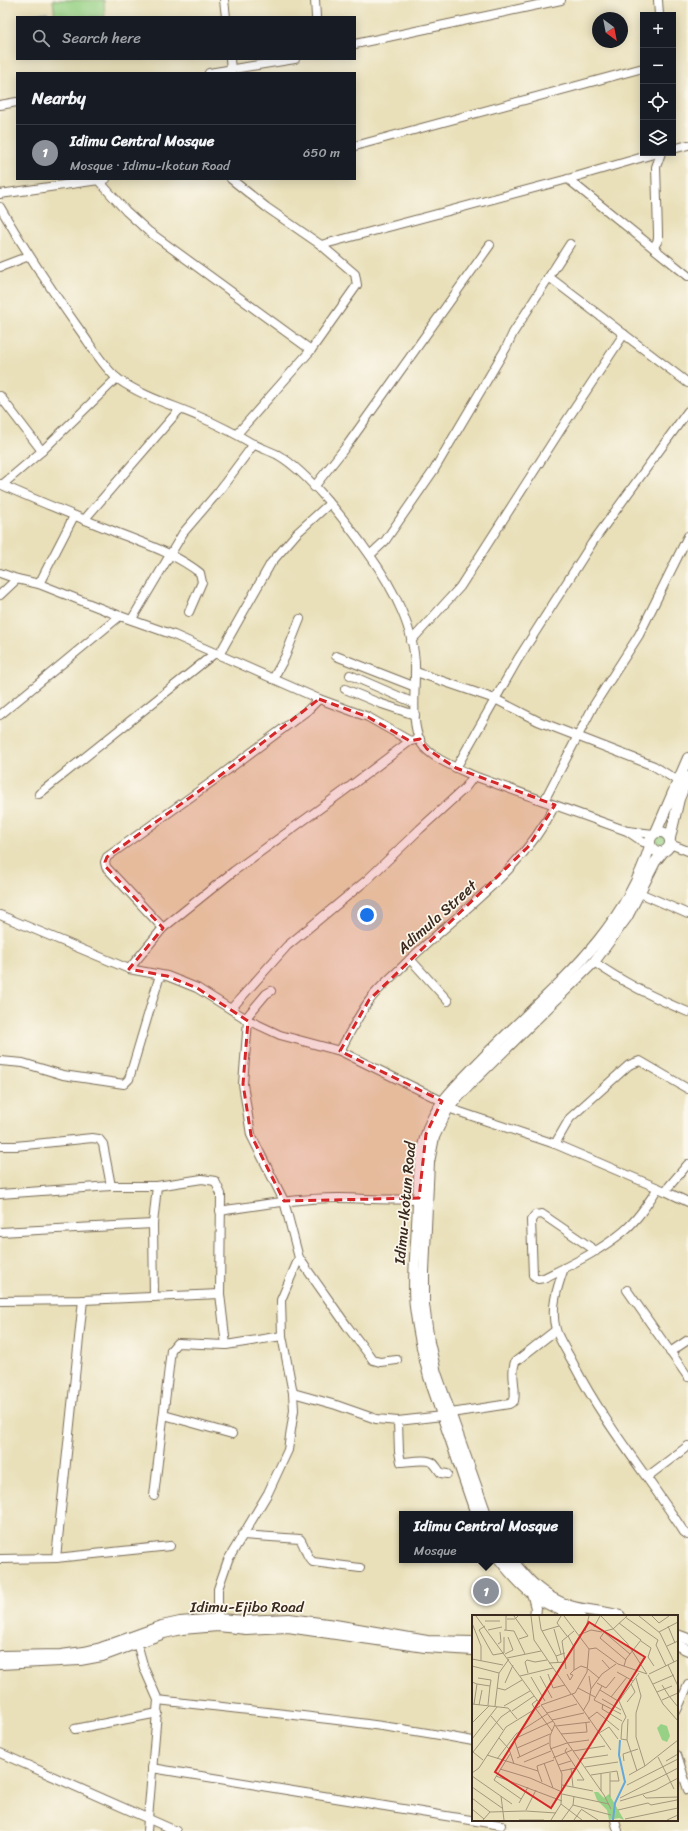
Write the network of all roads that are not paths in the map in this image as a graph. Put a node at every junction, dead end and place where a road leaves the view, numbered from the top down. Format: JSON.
{"nodes":[{"id":1,"x":224,"y":0,"type":"edge"},
{"id":2,"x":315,"y":0,"type":"edge"},
{"id":3,"x":561,"y":0,"type":"edge"},
{"id":4,"x":658,"y":0,"type":"edge"},
{"id":5,"x":659,"y":12,"type":"edge"},
{"id":6,"x":226,"y":16,"type":"edge"},
{"id":7,"x":316,"y":16,"type":"edge"},
{"id":8,"x":356,"y":44,"type":"edge"},
{"id":9,"x":230,"y":60,"type":"edge"},
{"id":10,"x":289,"y":60,"type":"edge"},
{"id":11,"x":640,"y":69,"type":"edge"},
{"id":12,"x":231,"y":70,"type":"junction"},
{"id":13,"x":216,"y":72,"type":"edge"},
{"id":14,"x":16,"y":102,"type":"edge"},
{"id":15,"x":0,"y":105,"type":"edge"},
{"id":16,"x":688,"y":145,"type":"edge"},
{"id":17,"x":356,"y":146,"type":"edge"},
{"id":18,"x":676,"y":148,"type":"edge"},
{"id":19,"x":647,"y":156,"type":"edge"},
{"id":20,"x":660,"y":156,"type":"edge"},
{"id":21,"x":568,"y":179,"type":"junction"},
{"id":22,"x":102,"y":180,"type":"edge"},
{"id":23,"x":232,"y":180,"type":"edge"},
{"id":24,"x":0,"y":194,"type":"edge"},
{"id":25,"x":0,"y":207,"type":"edge"},
{"id":26,"x":570,"y":244,"type":"dead end"},
{"id":27,"x":321,"y":245,"type":"junction"},
{"id":28,"x":490,"y":245,"type":"dead end"},
{"id":29,"x":654,"y":247,"type":"junction"},
{"id":30,"x":29,"y":256,"type":"junction"},
{"id":31,"x":0,"y":267,"type":"edge"},
{"id":32,"x":688,"y":276,"type":"edge"},
{"id":33,"x":549,"y":277,"type":"junction"},
{"id":34,"x":624,"y":334,"type":"junction"},
{"id":35,"x":311,"y":350,"type":"junction"},
{"id":36,"x":117,"y":378,"type":"junction"},
{"id":37,"x":688,"y":383,"type":"edge"},
{"id":38,"x":0,"y":396,"type":"edge"},
{"id":39,"x":179,"y":410,"type":"junction"},
{"id":40,"x":688,"y":411,"type":"edge"},
{"id":41,"x":237,"y":434,"type":"junction"},
{"id":42,"x":254,"y":444,"type":"junction"},
{"id":43,"x":42,"y":451,"type":"junction"},
{"id":44,"x":1,"y":484,"type":"edge"},
{"id":45,"x":314,"y":487,"type":"junction"},
{"id":46,"x":329,"y":504,"type":"junction"},
{"id":47,"x":74,"y":516,"type":"junction"},
{"id":48,"x":84,"y":520,"type":"junction"},
{"id":49,"x":688,"y":536,"type":"edge"},
{"id":50,"x":170,"y":554,"type":"junction"},
{"id":51,"x":370,"y":555,"type":"junction"},
{"id":52,"x":0,"y":572,"type":"edge"},
{"id":53,"x":17,"y":579,"type":"junction"},
{"id":54,"x":39,"y":584,"type":"junction"},
{"id":55,"x":0,"y":594,"type":"edge"},
{"id":56,"x":189,"y":612,"type":"dead end"},
{"id":57,"x":120,"y":616,"type":"junction"},
{"id":58,"x":132,"y":619,"type":"junction"},
{"id":59,"x":300,"y":619,"type":"dead end"},
{"id":60,"x":411,"y":641,"type":"junction"},
{"id":61,"x":217,"y":654,"type":"junction"},
{"id":62,"x":336,"y":656,"type":"dead end"},
{"id":63,"x":416,"y":672,"type":"junction"},
{"id":64,"x":350,"y":675,"type":"dead end"},
{"id":65,"x":273,"y":679,"type":"junction"},
{"id":66,"x":414,"y":686,"type":"junction"},
{"id":67,"x":345,"y":688,"type":"dead end"},
{"id":68,"x":319,"y":699,"type":"junction"},
{"id":69,"x":495,"y":699,"type":"junction"},
{"id":70,"x":414,"y":703,"type":"junction"},
{"id":71,"x":0,"y":715,"type":"edge"},
{"id":72,"x":415,"y":715,"type":"junction"},
{"id":73,"x":578,"y":737,"type":"junction"},
{"id":74,"x":420,"y":739,"type":"junction"},
{"id":75,"x":410,"y":741,"type":"junction"},
{"id":76,"x":688,"y":758,"type":"edge"},
{"id":77,"x":456,"y":768,"type":"junction"},
{"id":78,"x":474,"y":776,"type":"junction"},
{"id":79,"x":688,"y":777,"type":"edge"},
{"id":80,"x":678,"y":780,"type":"junction"},
{"id":81,"x":39,"y":794,"type":"dead end"},
{"id":82,"x":544,"y":801,"type":"junction"},
{"id":83,"x":555,"y":805,"type":"junction"},
{"id":84,"x":652,"y":839,"type":"junction"},
{"id":85,"x":668,"y":845,"type":"junction"},
{"id":86,"x":688,"y":851,"type":"edge"},
{"id":87,"x":640,"y":894,"type":"junction"},
{"id":88,"x":688,"y":914,"type":"edge"},
{"id":89,"x":0,"y":915,"type":"edge"},
{"id":90,"x":163,"y":928,"type":"junction"},
{"id":91,"x":410,"y":960,"type":"junction"},
{"id":92,"x":594,"y":962,"type":"junction"},
{"id":93,"x":129,"y":969,"type":"junction"},
{"id":94,"x":160,"y":974,"type":"junction"},
{"id":95,"x":271,"y":991,"type":"dead end"},
{"id":96,"x":448,"y":1001,"type":"dead end"},
{"id":97,"x":231,"y":1009,"type":"junction"},
{"id":98,"x":688,"y":1012,"type":"edge"},
{"id":99,"x":246,"y":1020,"type":"junction"},
{"id":100,"x":340,"y":1051,"type":"junction"},
{"id":101,"x":0,"y":1061,"type":"edge"},
{"id":102,"x":688,"y":1090,"type":"edge"},
{"id":103,"x":445,"y":1104,"type":"junction"},
{"id":104,"x":555,"y":1144,"type":"junction"},
{"id":105,"x":0,"y":1146,"type":"edge"},
{"id":106,"x":688,"y":1164,"type":"edge"},
{"id":107,"x":111,"y":1186,"type":"junction"},
{"id":108,"x":157,"y":1186,"type":"junction"},
{"id":109,"x":662,"y":1189,"type":"junction"},
{"id":110,"x":0,"y":1194,"type":"edge"},
{"id":111,"x":418,"y":1198,"type":"junction"},
{"id":112,"x":284,"y":1201,"type":"junction"},
{"id":113,"x":688,"y":1202,"type":"edge"},
{"id":114,"x":220,"y":1211,"type":"junction"},
{"id":115,"x":153,"y":1224,"type":"junction"},
{"id":116,"x":0,"y":1232,"type":"edge"},
{"id":117,"x":596,"y":1251,"type":"junction"},
{"id":118,"x":299,"y":1258,"type":"junction"},
{"id":119,"x":564,"y":1268,"type":"junction"},
{"id":120,"x":627,"y":1290,"type":"dead end"},
{"id":121,"x":220,"y":1294,"type":"junction"},
{"id":122,"x":154,"y":1297,"type":"junction"},
{"id":123,"x":83,"y":1300,"type":"junction"},
{"id":124,"x":0,"y":1301,"type":"edge"},
{"id":125,"x":556,"y":1330,"type":"junction"},
{"id":126,"x":282,"y":1336,"type":"junction"},
{"id":127,"x":688,"y":1340,"type":"edge"},
{"id":128,"x":226,"y":1345,"type":"junction"},
{"id":129,"x":670,"y":1352,"type":"junction"},
{"id":130,"x":397,"y":1360,"type":"dead end"},
{"id":131,"x":688,"y":1377,"type":"edge"},
{"id":132,"x":294,"y":1393,"type":"junction"},
{"id":133,"x":164,"y":1415,"type":"junction"},
{"id":134,"x":446,"y":1415,"type":"junction"},
{"id":135,"x":398,"y":1421,"type":"junction"},
{"id":136,"x":232,"y":1434,"type":"dead end"},
{"id":137,"x":688,"y":1446,"type":"edge"},
{"id":138,"x":447,"y":1474,"type":"dead end"},
{"id":139,"x":647,"y":1477,"type":"junction"},
{"id":140,"x":154,"y":1496,"type":"dead end"},
{"id":141,"x":475,"y":1511,"type":"edge"},
{"id":142,"x":485,"y":1511,"type":"edge"},
{"id":143,"x":242,"y":1535,"type":"junction"},
{"id":144,"x":688,"y":1535,"type":"edge"},
{"id":145,"x":170,"y":1546,"type":"dead end"},
{"id":146,"x":56,"y":1558,"type":"junction"},
{"id":147,"x":0,"y":1559,"type":"edge"},
{"id":148,"x":502,"y":1563,"type":"edge"},
{"id":149,"x":514,"y":1563,"type":"edge"},
{"id":150,"x":360,"y":1568,"type":"dead end"},
{"id":151,"x":533,"y":1596,"type":"junction"},
{"id":152,"x":535,"y":1615,"type":"edge"},
{"id":153,"x":567,"y":1615,"type":"edge"},
{"id":154,"x":615,"y":1615,"type":"edge"},
{"id":155,"x":218,"y":1619,"type":"junction"},
{"id":156,"x":678,"y":1635,"type":"edge"},
{"id":157,"x":688,"y":1639,"type":"edge"},
{"id":158,"x":472,"y":1642,"type":"edge"},
{"id":159,"x":137,"y":1643,"type":"junction"},
{"id":160,"x":678,"y":1645,"type":"edge"},
{"id":161,"x":472,"y":1650,"type":"edge"},
{"id":162,"x":688,"y":1650,"type":"edge"},
{"id":163,"x":0,"y":1656,"type":"edge"},
{"id":164,"x":0,"y":1664,"type":"edge"},
{"id":165,"x":688,"y":1685,"type":"edge"},
{"id":166,"x":158,"y":1700,"type":"junction"},
{"id":167,"x":678,"y":1708,"type":"edge"},
{"id":168,"x":158,"y":1713,"type":"junction"},
{"id":169,"x":75,"y":1729,"type":"dead end"},
{"id":170,"x":472,"y":1741,"type":"edge"},
{"id":171,"x":0,"y":1753,"type":"edge"},
{"id":172,"x":678,"y":1758,"type":"edge"},
{"id":173,"x":152,"y":1768,"type":"junction"},
{"id":174,"x":688,"y":1790,"type":"edge"},
{"id":175,"x":148,"y":1818,"type":"junction"},
{"id":176,"x":472,"y":1820,"type":"edge"},
{"id":177,"x":477,"y":1821,"type":"edge"},
{"id":178,"x":615,"y":1821,"type":"edge"},
{"id":179,"x":501,"y":1825,"type":"edge"},
{"id":180,"x":146,"y":1831,"type":"edge"},
{"id":181,"x":176,"y":1831,"type":"edge"},
{"id":182,"x":618,"y":1831,"type":"edge"}],
"edges":[{"from":1,"to":6,"type":"street"},
{"from":2,"to":7,"type":"street"},
{"from":3,"to":8,"type":"street"},
{"from":4,"to":5,"type":"street"},
{"from":9,"to":12,"type":"street"},
{"from":10,"to":12,"type":"street"},
{"from":11,"to":17,"type":"street"},
{"from":12,"to":13,"type":"street"},
{"from":14,"to":15,"type":"street"},
{"from":16,"to":18,"type":"street"},
{"from":19,"to":21,"type":"street"},
{"from":20,"to":29,"type":"street"},
{"from":21,"to":27,"type":"street"},
{"from":21,"to":29,"type":"street"},
{"from":22,"to":24,"type":"street"},
{"from":22,"to":35,"type":"street"},
{"from":23,"to":27,"type":"street"},
{"from":25,"to":30,"type":"street"},
{"from":26,"to":33,"type":"street"},
{"from":27,"to":35,"type":"street"},
{"from":28,"to":45,"type":"street"},
{"from":29,"to":32,"type":"street"},
{"from":30,"to":31,"type":"street"},
{"from":30,"to":36,"type":"street"},
{"from":33,"to":34,"type":"street"},
{"from":33,"to":51,"type":"street"},
{"from":34,"to":37,"type":"street"},
{"from":34,"to":60,"type":"street"},
{"from":35,"to":41,"type":"street"},
{"from":36,"to":39,"type":"street"},
{"from":36,"to":43,"type":"street"},
{"from":38,"to":43,"type":"street"},
{"from":39,"to":41,"type":"street"},
{"from":39,"to":48,"type":"street"},
{"from":40,"to":69,"type":"street"},
{"from":41,"to":42,"type":"street"},
{"from":42,"to":45,"type":"street"},
{"from":42,"to":50,"type":"street"},
{"from":43,"to":44,"type":"street"},
{"from":44,"to":47,"type":"street"},
{"from":45,"to":46,"type":"street"},
{"from":46,"to":51,"type":"street"},
{"from":46,"to":61,"type":"street"},
{"from":47,"to":48,"type":"street"},
{"from":47,"to":54,"type":"street"},
{"from":48,"to":50,"type":"street"},
{"from":49,"to":73,"type":"street"},
{"from":50,"to":56,"type":"street"},
{"from":50,"to":58,"type":"street"},
{"from":51,"to":60,"type":"street"},
{"from":52,"to":53,"type":"street"},
{"from":53,"to":54,"type":"street"},
{"from":53,"to":55,"type":"street"},
{"from":54,"to":57,"type":"street"},
{"from":57,"to":58,"type":"street"},
{"from":57,"to":71,"type":"street"},
{"from":58,"to":61,"type":"street"},
{"from":59,"to":65,"type":"street"},
{"from":60,"to":63,"type":"street"},
{"from":61,"to":65,"type":"street"},
{"from":61,"to":81,"type":"street"},
{"from":62,"to":66,"type":"street"},
{"from":63,"to":66,"type":"street"},
{"from":63,"to":69,"type":"street"},
{"from":64,"to":70,"type":"street"},
{"from":65,"to":68,"type":"street"},
{"from":66,"to":70,"type":"street"},
{"from":67,"to":72,"type":"street"},
{"from":68,"to":75,"type":"street"},
{"from":68,"to":90,"type":"street"},
{"from":69,"to":73,"type":"street"},
{"from":69,"to":77,"type":"street"},
{"from":70,"to":72,"type":"street"},
{"from":72,"to":74,"type":"street"},
{"from":73,"to":80,"type":"street"},
{"from":73,"to":82,"type":"street"},
{"from":74,"to":75,"type":"street"},
{"from":74,"to":77,"type":"street"},
{"from":75,"to":90,"type":"street"},
{"from":76,"to":80,"type":"main road","name":"Idimu-Ikotun Road"},
{"from":77,"to":78,"type":"street"},
{"from":78,"to":82,"type":"street"},
{"from":78,"to":97,"type":"street"},
{"from":79,"to":85,"type":"main road","name":"Idimu-Ikotun Road"},
{"from":80,"to":84,"type":"main road","name":"Idimu-Ikotun Road"},
{"from":82,"to":83,"type":"street"},
{"from":83,"to":84,"type":"street"},
{"from":83,"to":91,"type":"street","name":"Adimula Street"},
{"from":84,"to":85,"type":"main road"},
{"from":84,"to":85,"type":"main road"},
{"from":84,"to":103,"type":"main road","name":"Idimu-Ikotun Road"},
{"from":85,"to":86,"type":"street"},
{"from":85,"to":87,"type":"main road","name":"Idimu-Ikotun Road"},
{"from":87,"to":88,"type":"street"},
{"from":87,"to":92,"type":"main road","name":"Idimu-Ikotun Road"},
{"from":89,"to":93,"type":"street"},
{"from":90,"to":93,"type":"street"},
{"from":91,"to":96,"type":"street"},
{"from":91,"to":100,"type":"street","name":"Adimula Street"},
{"from":92,"to":98,"type":"street"},
{"from":92,"to":103,"type":"main road","name":"Idimu-Ikotun Road"},
{"from":93,"to":94,"type":"street"},
{"from":94,"to":97,"type":"street"},
{"from":94,"to":101,"type":"street"},
{"from":95,"to":99,"type":"street"},
{"from":97,"to":99,"type":"street"},
{"from":99,"to":100,"type":"street"},
{"from":99,"to":112,"type":"street"},
{"from":100,"to":103,"type":"street"},
{"from":102,"to":104,"type":"street"},
{"from":103,"to":104,"type":"street"},
{"from":103,"to":111,"type":"main road","name":"Idimu-Ikotun Road"},
{"from":103,"to":134,"type":"main road","name":"Idimu-Ikotun Road"},
{"from":104,"to":109,"type":"street"},
{"from":105,"to":107,"type":"street"},
{"from":106,"to":109,"type":"street"},
{"from":107,"to":108,"type":"street"},
{"from":107,"to":110,"type":"street"},
{"from":108,"to":114,"type":"street"},
{"from":108,"to":115,"type":"street"},
{"from":109,"to":113,"type":"street"},
{"from":109,"to":117,"type":"street"},
{"from":111,"to":112,"type":"street"},
{"from":111,"to":134,"type":"main road","name":"Idimu-Ikotun Road"},
{"from":112,"to":114,"type":"street"},
{"from":112,"to":118,"type":"street"},
{"from":114,"to":121,"type":"street"},
{"from":115,"to":116,"type":"street"},
{"from":115,"to":122,"type":"street"},
{"from":117,"to":119,"type":"street"},
{"from":117,"to":119,"type":"street"},
{"from":118,"to":126,"type":"street"},
{"from":118,"to":130,"type":"street"},
{"from":119,"to":125,"type":"street"},
{"from":120,"to":129,"type":"street"},
{"from":121,"to":122,"type":"street"},
{"from":121,"to":128,"type":"street"},
{"from":122,"to":123,"type":"street"},
{"from":123,"to":124,"type":"street"},
{"from":123,"to":146,"type":"street"},
{"from":125,"to":134,"type":"street"},
{"from":125,"to":139,"type":"street"},
{"from":126,"to":128,"type":"street"},
{"from":126,"to":132,"type":"street"},
{"from":127,"to":129,"type":"street"},
{"from":128,"to":133,"type":"street"},
{"from":129,"to":131,"type":"street"},
{"from":132,"to":135,"type":"street"},
{"from":132,"to":143,"type":"street"},
{"from":133,"to":136,"type":"street"},
{"from":133,"to":140,"type":"street"},
{"from":134,"to":135,"type":"street"},
{"from":134,"to":141,"type":"main road","name":"Idimu-Ikotun Road"},
{"from":134,"to":142,"type":"main road","name":"Idimu-Ikotun Road"},
{"from":135,"to":138,"type":"street"},
{"from":137,"to":139,"type":"street"},
{"from":139,"to":144,"type":"street"},
{"from":143,"to":150,"type":"street"},
{"from":143,"to":155,"type":"street"},
{"from":145,"to":146,"type":"street"},
{"from":146,"to":147,"type":"street"},
{"from":148,"to":151,"type":"main road"},
{"from":149,"to":154,"type":"main road"},
{"from":151,"to":152,"type":"main road"},
{"from":151,"to":153,"type":"main road"},
{"from":155,"to":158,"type":"main road","name":"Idimu-Ejibo Road"},
{"from":155,"to":163,"type":"main road","name":"Idimu-Ejibo Road"},
{"from":156,"to":157,"type":"main road"},
{"from":159,"to":161,"type":"main road","name":"Idimu-Ejibo Road"},
{"from":159,"to":164,"type":"main road","name":"Idimu-Ejibo Road"},
{"from":159,"to":166,"type":"street"},
{"from":160,"to":162,"type":"main road"},
{"from":165,"to":167,"type":"street"},
{"from":166,"to":168,"type":"street"},
{"from":166,"to":170,"type":"street"},
{"from":168,"to":169,"type":"street"},
{"from":168,"to":173,"type":"street"},
{"from":171,"to":175,"type":"street"},
{"from":172,"to":174,"type":"street"},
{"from":173,"to":175,"type":"street"},
{"from":173,"to":176,"type":"street"},
{"from":175,"to":180,"type":"street"},
{"from":175,"to":181,"type":"street"},
{"from":177,"to":179,"type":"street"},
{"from":178,"to":182,"type":"street"}]}
